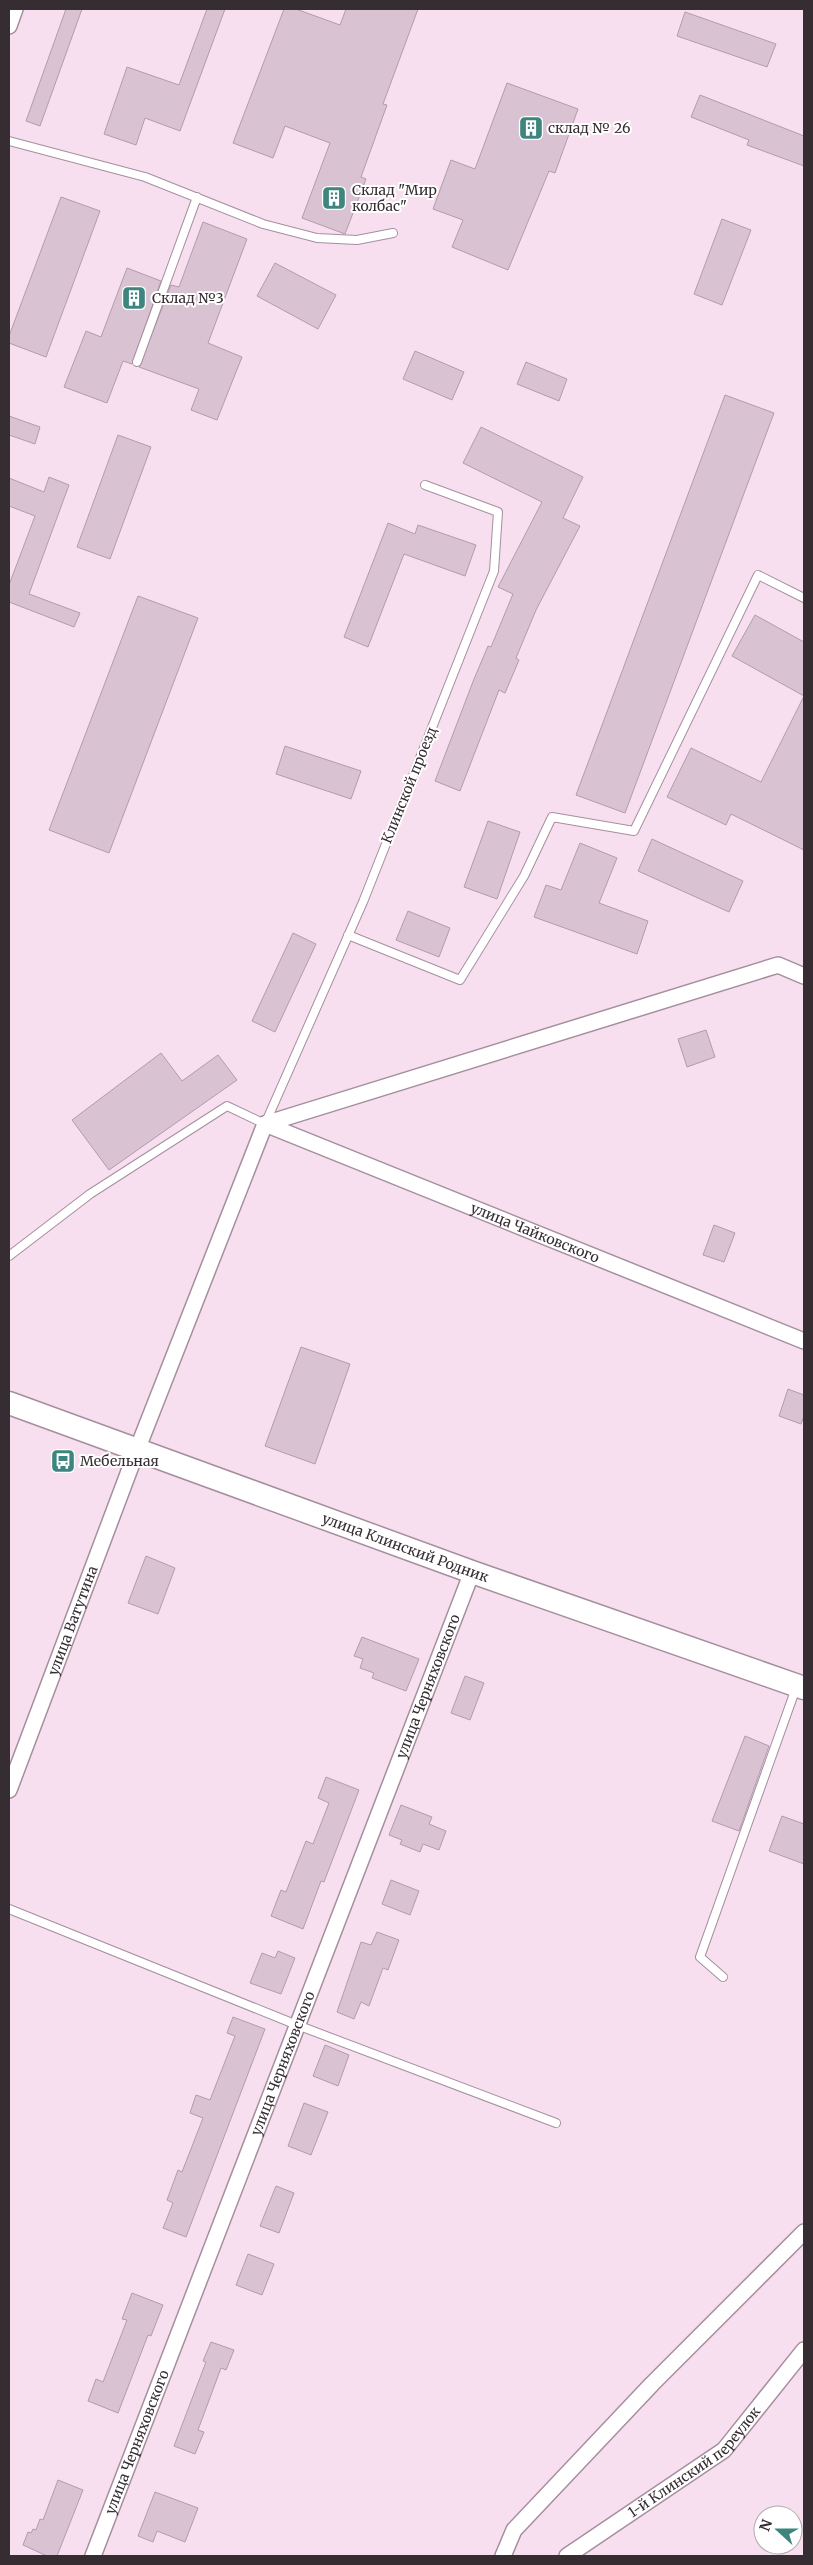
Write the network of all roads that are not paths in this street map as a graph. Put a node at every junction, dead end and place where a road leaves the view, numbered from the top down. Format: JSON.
{"nodes":[{"id":1,"x":16,"y":9,"type":"edge"},
{"id":2,"x":9,"y":26,"type":"edge"},
{"id":3,"x":9,"y":142,"type":"edge"},
{"id":4,"x":197,"y":197,"type":"junction"},
{"id":5,"x":393,"y":233,"type":"dead end"},
{"id":6,"x":137,"y":362,"type":"dead end"},
{"id":7,"x":425,"y":485,"type":"dead end"},
{"id":8,"x":804,"y":598,"type":"edge"},
{"id":9,"x":348,"y":935,"type":"junction"},
{"id":10,"x":804,"y":976,"type":"edge"},
{"id":11,"x":265,"y":1124,"type":"junction"},
{"id":12,"x":9,"y":1256,"type":"edge"},
{"id":13,"x":804,"y":1342,"type":"edge"},
{"id":14,"x":9,"y":1403,"type":"edge"},
{"id":15,"x":137,"y":1450,"type":"junction"},
{"id":16,"x":472,"y":1572,"type":"junction"},
{"id":17,"x":801,"y":1687,"type":"edge"},
{"id":18,"x":9,"y":1790,"type":"edge"},
{"id":19,"x":9,"y":1909,"type":"edge"},
{"id":20,"x":723,"y":1977,"type":"dead end"},
{"id":21,"x":297,"y":2025,"type":"junction"},
{"id":22,"x":556,"y":2123,"type":"dead end"},
{"id":23,"x":804,"y":2232,"type":"edge"},
{"id":24,"x":804,"y":2350,"type":"edge"},
{"id":25,"x":93,"y":2556,"type":"edge"},
{"id":26,"x":503,"y":2556,"type":"edge"},
{"id":27,"x":567,"y":2556,"type":"edge"}],
"edges":[{"from":1,"to":2,"type":"street"},
{"from":3,"to":4,"type":"lane"},
{"from":4,"to":5,"type":"lane"},
{"from":4,"to":6,"type":"lane"},
{"from":7,"to":9,"type":"lane","name":"Клинской проезд"},
{"from":8,"to":9,"type":"lane"},
{"from":9,"to":11,"type":"lane","name":"Клинской проезд"},
{"from":10,"to":11,"type":"street"},
{"from":11,"to":12,"type":"lane"},
{"from":11,"to":13,"type":"street","name":"улица Чайковского"},
{"from":11,"to":15,"type":"street","name":"улица Ватутина"},
{"from":14,"to":15,"type":"main road","name":"улица Клинский Родник"},
{"from":15,"to":16,"type":"main road","name":"улица Клинский Родник"},
{"from":15,"to":18,"type":"street","name":"улица Ватутина"},
{"from":16,"to":17,"type":"main road","name":"улица Клинский Родник"},
{"from":16,"to":21,"type":"street","name":"улица Черняховского"},
{"from":17,"to":20,"type":"lane"},
{"from":19,"to":21,"type":"lane"},
{"from":21,"to":22,"type":"lane"},
{"from":21,"to":25,"type":"street","name":"улица Черняховского"},
{"from":23,"to":26,"type":"street"},
{"from":24,"to":27,"type":"street","name":"1-й Клинский переулок"}]}
